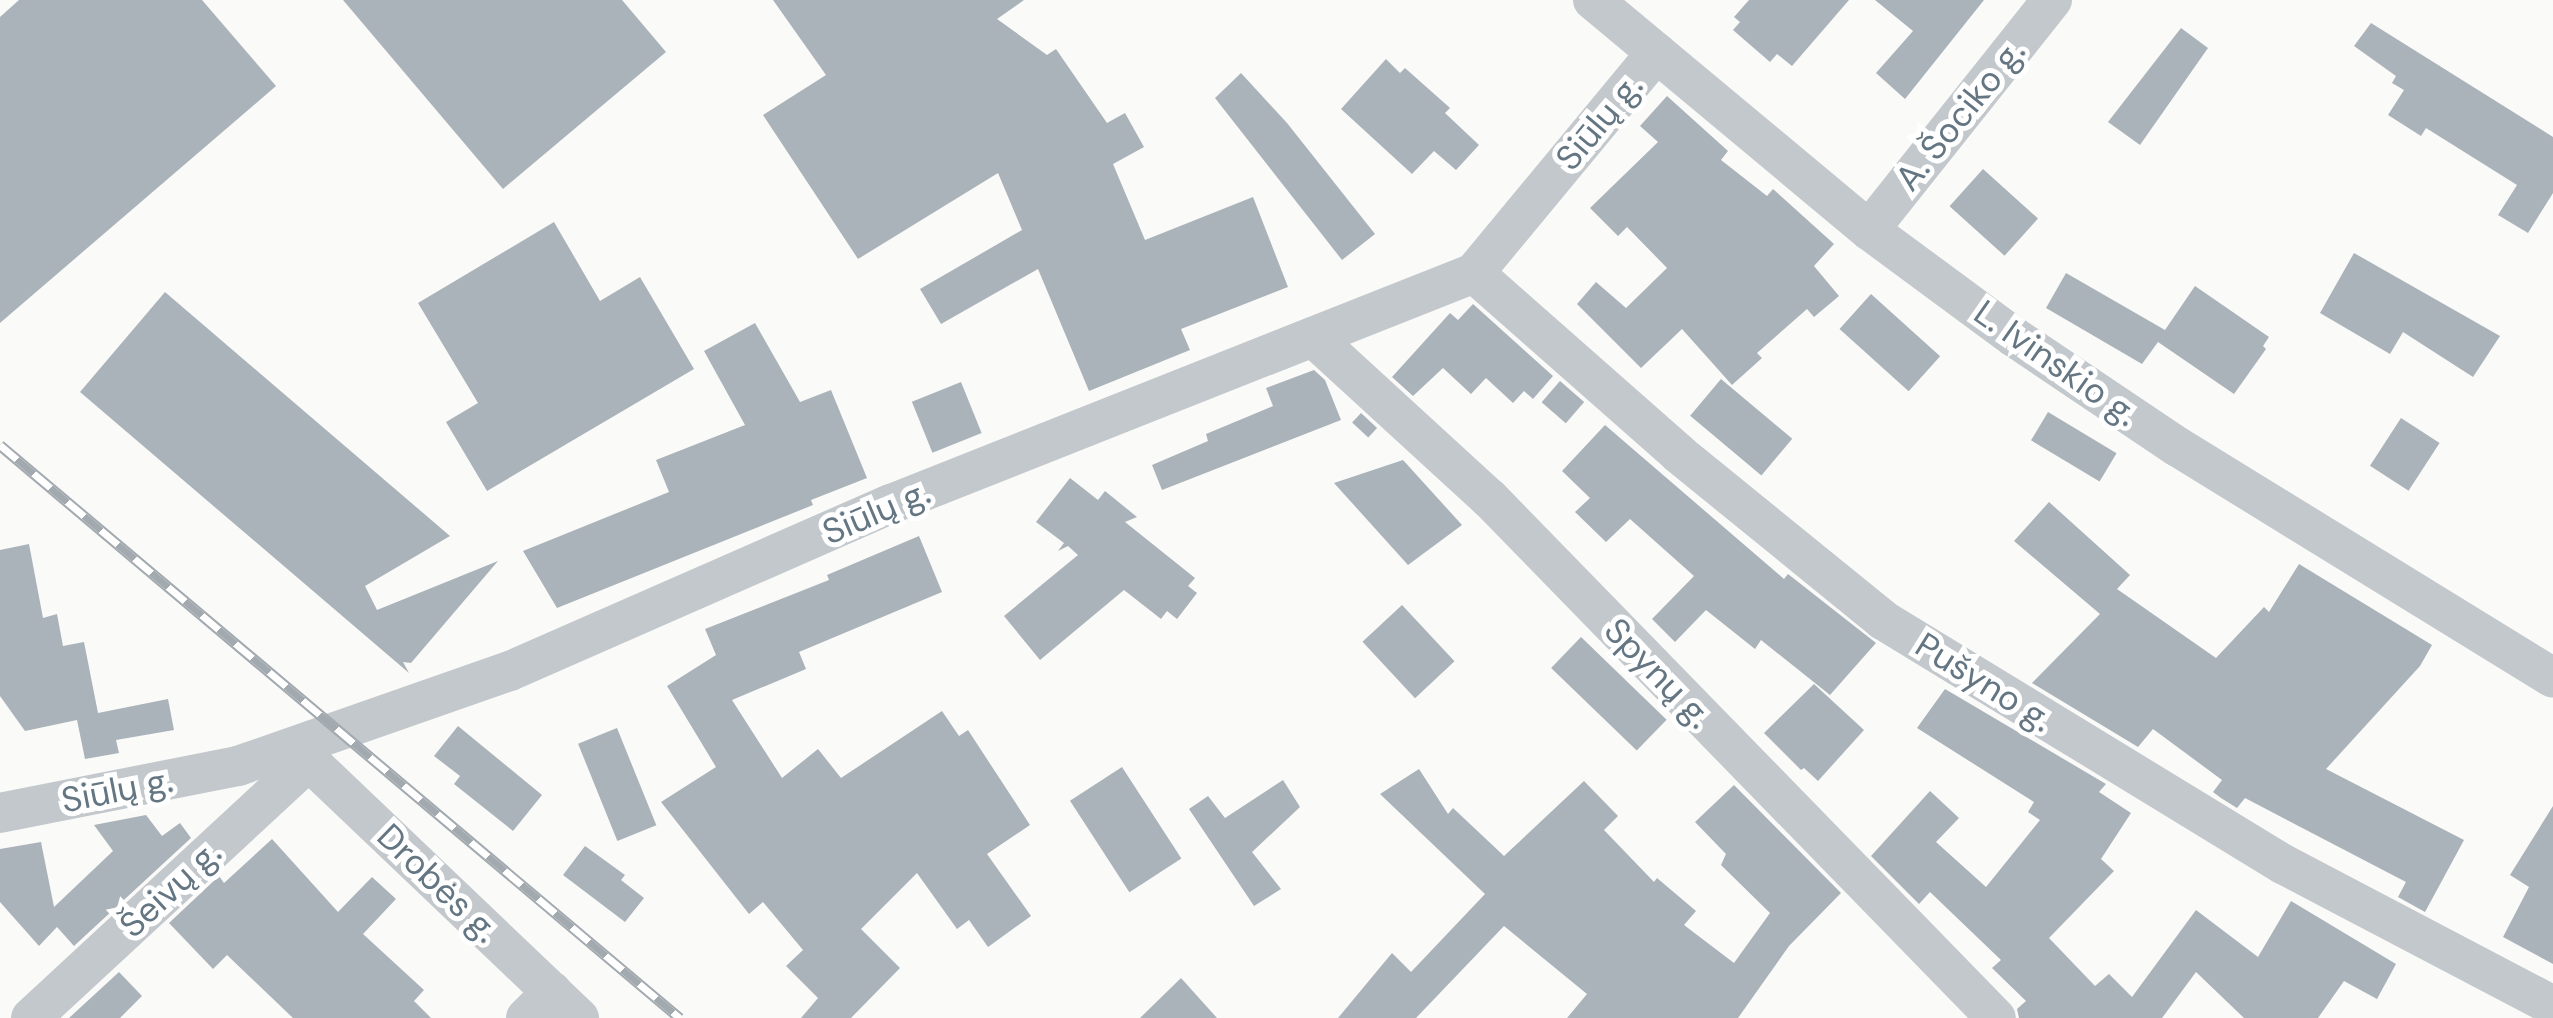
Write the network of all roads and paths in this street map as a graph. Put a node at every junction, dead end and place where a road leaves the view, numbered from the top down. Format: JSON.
{"nodes":[{"id":1,"x":1593,"y":0,"type":"edge"},
{"id":2,"x":2052,"y":0,"type":"edge"},
{"id":3,"x":1656,"y":53,"type":"junction"},
{"id":4,"x":1868,"y":230,"type":"junction"},
{"id":5,"x":1474,"y":273,"type":"junction"},
{"id":6,"x":1312,"y":337,"type":"junction"},
{"id":7,"x":2553,"y":678,"type":"edge"},
{"id":8,"x":307,"y":752,"type":"junction"},
{"id":9,"x":0,"y":813,"type":"edge"},
{"id":10,"x":2553,"y":1006,"type":"edge"},
{"id":11,"x":552,"y":1009,"type":"edge"},
{"id":12,"x":31,"y":1018,"type":"edge"},
{"id":13,"x":1996,"y":1018,"type":"edge"}],
"edges":[{"from":1,"to":3,"type":"street","name":"L. Ivinskio g."},
{"from":2,"to":4,"type":"street","name":"A. Šociko g."},
{"from":3,"to":4,"type":"street","name":"L. Ivinskio g."},
{"from":3,"to":5,"type":"street","name":"Siūlų g."},
{"from":4,"to":7,"type":"street","name":"L. Ivinskio g."},
{"from":5,"to":6,"type":"street","name":"Siūlų g."},
{"from":5,"to":10,"type":"street","name":"Pušyno g."},
{"from":6,"to":8,"type":"street","name":"Siūlų g."},
{"from":6,"to":13,"type":"street","name":"Spynų g."},
{"from":8,"to":9,"type":"street","name":"Siūlų g."},
{"from":8,"to":11,"type":"street","name":"Drobės g."},
{"from":8,"to":12,"type":"street","name":"Šeivų g."}]}
